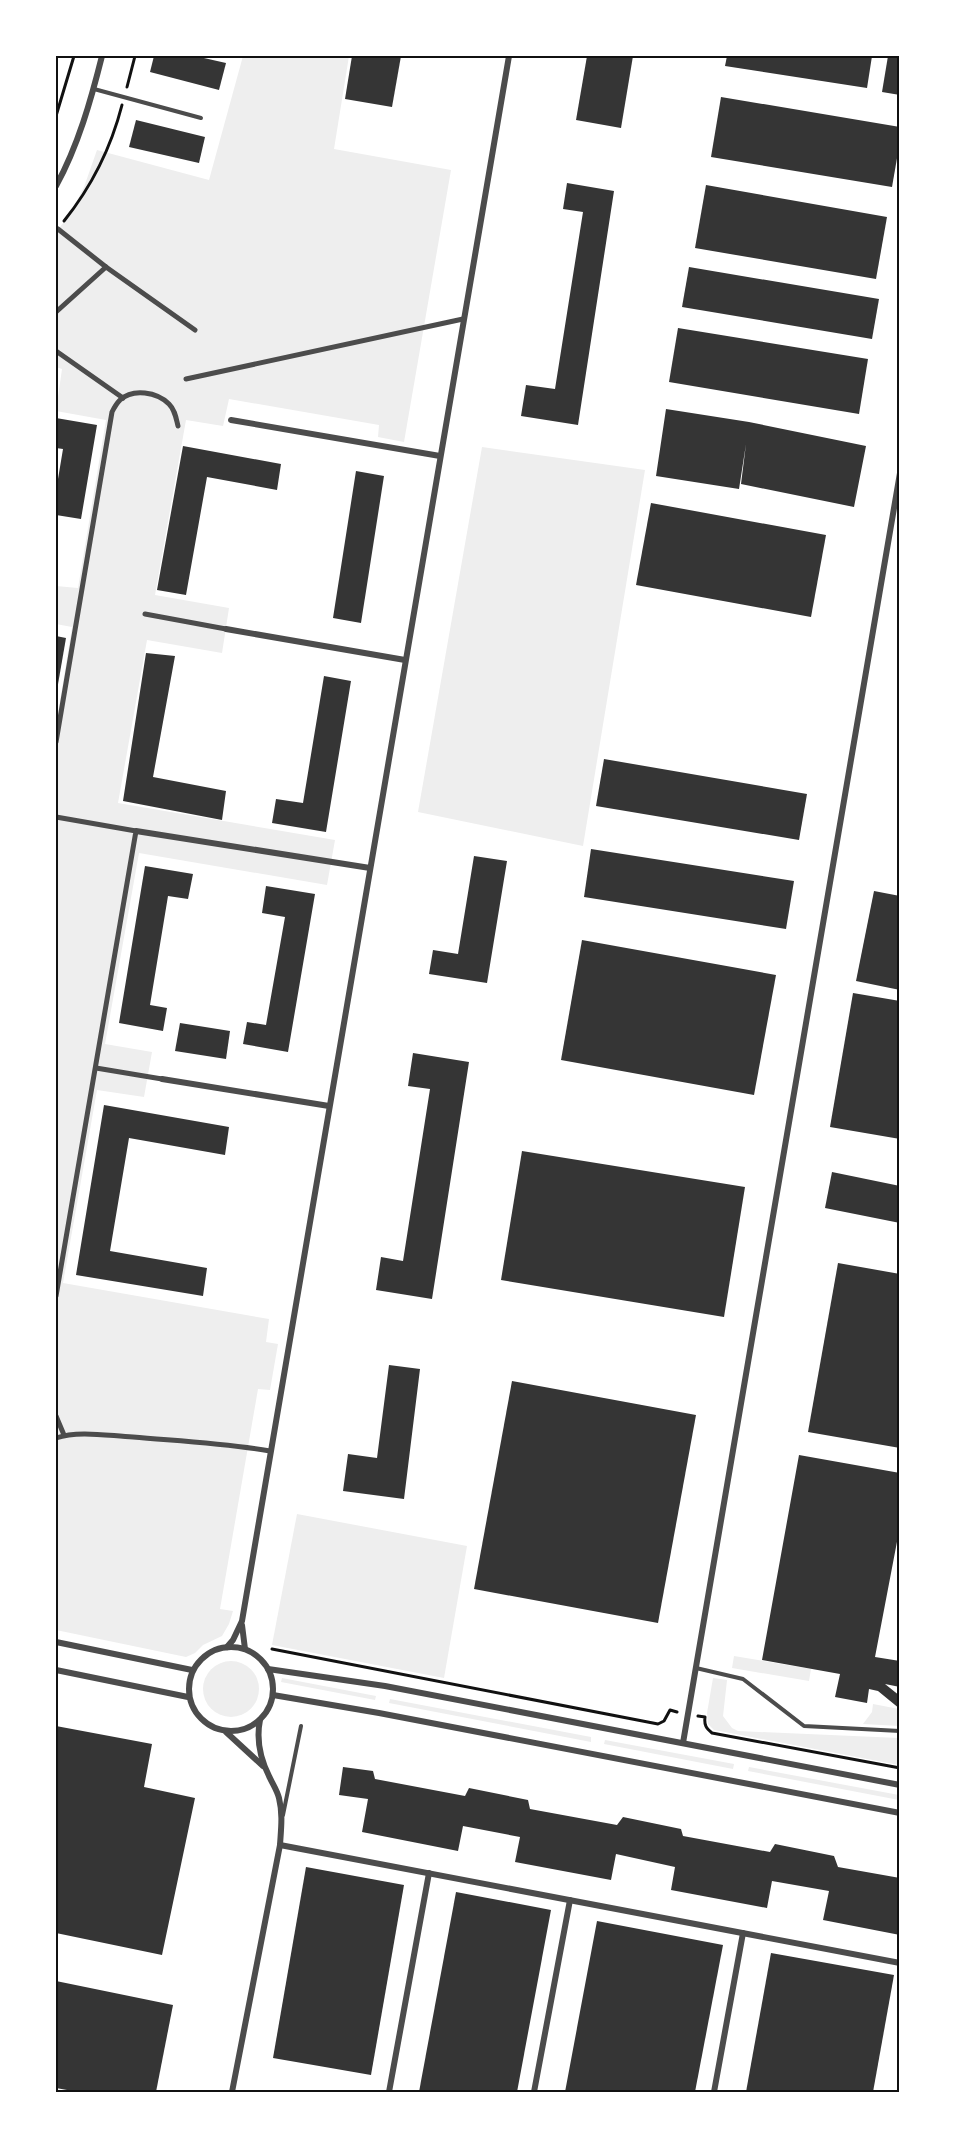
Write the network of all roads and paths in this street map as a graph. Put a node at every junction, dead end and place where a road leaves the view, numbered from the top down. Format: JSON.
{"nodes":[{"id":1,"x":74,"y":56,"type":"edge"},
{"id":2,"x":102,"y":56,"type":"edge"},
{"id":3,"x":135,"y":56,"type":"edge"},
{"id":4,"x":509,"y":56,"type":"edge"},
{"id":5,"x":94,"y":89,"type":"junction"},
{"id":6,"x":124,"y":99,"type":"junction"},
{"id":7,"x":56,"y":116,"type":"edge"},
{"id":8,"x":201,"y":118,"type":"dead end"},
{"id":9,"x":56,"y":184,"type":"edge"},
{"id":10,"x":58,"y":229,"type":"joint"},
{"id":11,"x":106,"y":267,"type":"junction"},
{"id":12,"x":56,"y":312,"type":"edge"},
{"id":13,"x":464,"y":319,"type":"junction"},
{"id":14,"x":195,"y":330,"type":"dead end"},
{"id":15,"x":56,"y":351,"type":"edge"},
{"id":16,"x":186,"y":379,"type":"dead end"},
{"id":17,"x":123,"y":398,"type":"junction"},
{"id":18,"x":231,"y":420,"type":"dead end"},
{"id":19,"x":178,"y":426,"type":"dead end"},
{"id":20,"x":440,"y":456,"type":"junction"},
{"id":21,"x":900,"y":473,"type":"edge"},
{"id":22,"x":145,"y":614,"type":"dead end"},
{"id":23,"x":226,"y":628,"type":"joint"},
{"id":24,"x":405,"y":660,"type":"junction"},
{"id":25,"x":56,"y":742,"type":"edge"},
{"id":26,"x":56,"y":817,"type":"edge"},
{"id":27,"x":136,"y":831,"type":"junction"},
{"id":28,"x":370,"y":868,"type":"junction"},
{"id":29,"x":96,"y":1068,"type":"junction"},
{"id":30,"x":162,"y":1079,"type":"joint"},
{"id":31,"x":329,"y":1106,"type":"junction"},
{"id":32,"x":56,"y":1296,"type":"edge"},
{"id":33,"x":56,"y":1416,"type":"edge"},
{"id":34,"x":64,"y":1435,"type":"junction"},
{"id":35,"x":56,"y":1438,"type":"edge"},
{"id":36,"x":270,"y":1451,"type":"junction"},
{"id":37,"x":242,"y":1621,"type":"junction"},
{"id":38,"x":56,"y":1642,"type":"edge"},
{"id":39,"x":227,"y":1647,"type":"junction"},
{"id":40,"x":245,"y":1649,"type":"junction"},
{"id":41,"x":272,"y":1649,"type":"dead end"},
{"id":42,"x":696,"y":1668,"type":"junction"},
{"id":43,"x":268,"y":1669,"type":"junction"},
{"id":44,"x":56,"y":1670,"type":"edge"},
{"id":45,"x":192,"y":1670,"type":"junction"},
{"id":46,"x":273,"y":1695,"type":"junction"},
{"id":47,"x":189,"y":1697,"type":"junction"},
{"id":48,"x":689,"y":1714,"type":"junction"},
{"id":49,"x":260,"y":1720,"type":"junction"},
{"id":50,"x":301,"y":1726,"type":"dead end"},
{"id":51,"x":900,"y":1731,"type":"edge"},
{"id":52,"x":226,"y":1732,"type":"junction"},
{"id":53,"x":684,"y":1743,"type":"junction"},
{"id":54,"x":264,"y":1766,"type":"junction"},
{"id":55,"x":900,"y":1768,"type":"edge"},
{"id":56,"x":900,"y":1785,"type":"edge"},
{"id":57,"x":900,"y":1813,"type":"edge"},
{"id":58,"x":282,"y":1818,"type":"junction"},
{"id":59,"x":280,"y":1845,"type":"junction"},
{"id":60,"x":429,"y":1873,"type":"junction"},
{"id":61,"x":570,"y":1900,"type":"junction"},
{"id":62,"x":743,"y":1933,"type":"junction"},
{"id":63,"x":900,"y":1963,"type":"edge"},
{"id":64,"x":232,"y":2092,"type":"edge"},
{"id":65,"x":389,"y":2092,"type":"edge"},
{"id":66,"x":534,"y":2092,"type":"edge"},
{"id":67,"x":714,"y":2092,"type":"edge"}],
"edges":[{"from":1,"to":7,"type":"path"},
{"from":2,"to":5,"type":"street"},
{"from":3,"to":6,"type":"path"},
{"from":4,"to":13,"type":"street"},
{"from":5,"to":6,"type":"lane"},
{"from":5,"to":9,"type":"street"},
{"from":6,"to":8,"type":"lane"},
{"from":6,"to":10,"type":"path"},
{"from":10,"to":11,"type":"street"},
{"from":11,"to":12,"type":"street"},
{"from":11,"to":14,"type":"street"},
{"from":13,"to":16,"type":"street"},
{"from":13,"to":20,"type":"street"},
{"from":15,"to":17,"type":"street"},
{"from":17,"to":19,"type":"street"},
{"from":17,"to":25,"type":"street"},
{"from":18,"to":20,"type":"street"},
{"from":20,"to":24,"type":"street"},
{"from":21,"to":42,"type":"street"},
{"from":22,"to":23,"type":"street"},
{"from":23,"to":24,"type":"street"},
{"from":24,"to":28,"type":"street"},
{"from":26,"to":27,"type":"street"},
{"from":27,"to":28,"type":"street"},
{"from":27,"to":29,"type":"street"},
{"from":28,"to":31,"type":"street"},
{"from":29,"to":30,"type":"street"},
{"from":29,"to":32,"type":"street"},
{"from":30,"to":31,"type":"street"},
{"from":31,"to":36,"type":"street"},
{"from":33,"to":34,"type":"street"},
{"from":34,"to":35,"type":"street"},
{"from":34,"to":36,"type":"street"},
{"from":36,"to":37,"type":"street"},
{"from":37,"to":39,"type":"street"},
{"from":37,"to":40,"type":"street"},
{"from":38,"to":45,"type":"street"},
{"from":39,"to":40,"type":"street"},
{"from":39,"to":45,"type":"street"},
{"from":40,"to":43,"type":"street"},
{"from":41,"to":48,"type":"path"},
{"from":42,"to":48,"type":"street"},
{"from":42,"to":51,"type":"lane"},
{"from":43,"to":46,"type":"street"},
{"from":43,"to":53,"type":"street"},
{"from":44,"to":47,"type":"street"},
{"from":45,"to":47,"type":"street"},
{"from":46,"to":49,"type":"street"},
{"from":46,"to":57,"type":"street"},
{"from":47,"to":52,"type":"street"},
{"from":48,"to":53,"type":"street"},
{"from":48,"to":55,"type":"path"},
{"from":49,"to":52,"type":"street"},
{"from":49,"to":54,"type":"street"},
{"from":50,"to":58,"type":"lane"},
{"from":52,"to":54,"type":"street"},
{"from":53,"to":56,"type":"street"},
{"from":54,"to":58,"type":"street"},
{"from":58,"to":59,"type":"street"},
{"from":59,"to":60,"type":"street"},
{"from":59,"to":64,"type":"street"},
{"from":60,"to":61,"type":"street"},
{"from":60,"to":65,"type":"street"},
{"from":61,"to":62,"type":"street"},
{"from":61,"to":66,"type":"street"},
{"from":62,"to":63,"type":"street"},
{"from":62,"to":67,"type":"street"}]}
